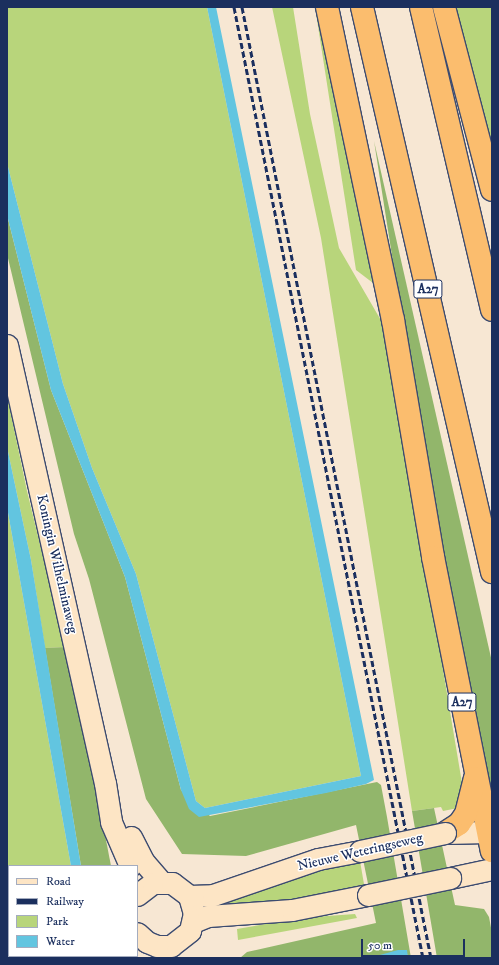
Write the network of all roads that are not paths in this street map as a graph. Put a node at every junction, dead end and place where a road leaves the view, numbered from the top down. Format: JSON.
{"nodes":[{"id":1,"x":327,"y":7,"type":"edge"},
{"id":2,"x":362,"y":7,"type":"edge"},
{"id":3,"x":421,"y":7,"type":"edge"},
{"id":4,"x":444,"y":7,"type":"edge"},
{"id":5,"x":492,"y":190,"type":"edge"},
{"id":6,"x":492,"y":310,"type":"edge"},
{"id":7,"x":7,"y":345,"type":"edge"},
{"id":8,"x":492,"y":572,"type":"edge"},
{"id":9,"x":476,"y":771,"type":"junction"},
{"id":10,"x":105,"y":783,"type":"junction"},
{"id":11,"x":445,"y":833,"type":"junction"},
{"id":12,"x":490,"y":842,"type":"edge"},
{"id":13,"x":130,"y":865,"type":"edge"},
{"id":14,"x":492,"y":869,"type":"edge"},
{"id":15,"x":161,"y":882,"type":"junction"},
{"id":16,"x":138,"y":890,"type":"edge"},
{"id":17,"x":189,"y":896,"type":"junction"},
{"id":18,"x":193,"y":922,"type":"junction"},
{"id":19,"x":144,"y":944,"type":"edge"},
{"id":20,"x":168,"y":952,"type":"edge"}],
"edges":[{"from":1,"to":9,"type":"highway","number":"A27"},
{"from":2,"to":8,"type":"highway","number":"A27"},
{"from":3,"to":6,"type":"highway"},
{"from":4,"to":5,"type":"highway"},
{"from":7,"to":10,"type":"main road","name":"Koningin Wilhelminaweg"},
{"from":9,"to":11,"type":"highway","number":"A27"},
{"from":9,"to":12,"type":"highway","number":"A27"},
{"from":10,"to":13,"type":"main road","name":"Koningin Wilhelminaweg"},
{"from":10,"to":15,"type":"main road","name":"Koningin Wilhelminaweg"},
{"from":11,"to":12,"type":"main road","name":"Nieuwe Weteringseweg"},
{"from":11,"to":17,"type":"main road","name":"Nieuwe Weteringseweg","bridge":true},
{"from":14,"to":18,"type":"main road","bridge":true},
{"from":15,"to":16,"type":"main road"},
{"from":15,"to":17,"type":"main road"},
{"from":17,"to":18,"type":"main road"},
{"from":18,"to":20,"type":"main road"},
{"from":19,"to":20,"type":"main road"}]}
